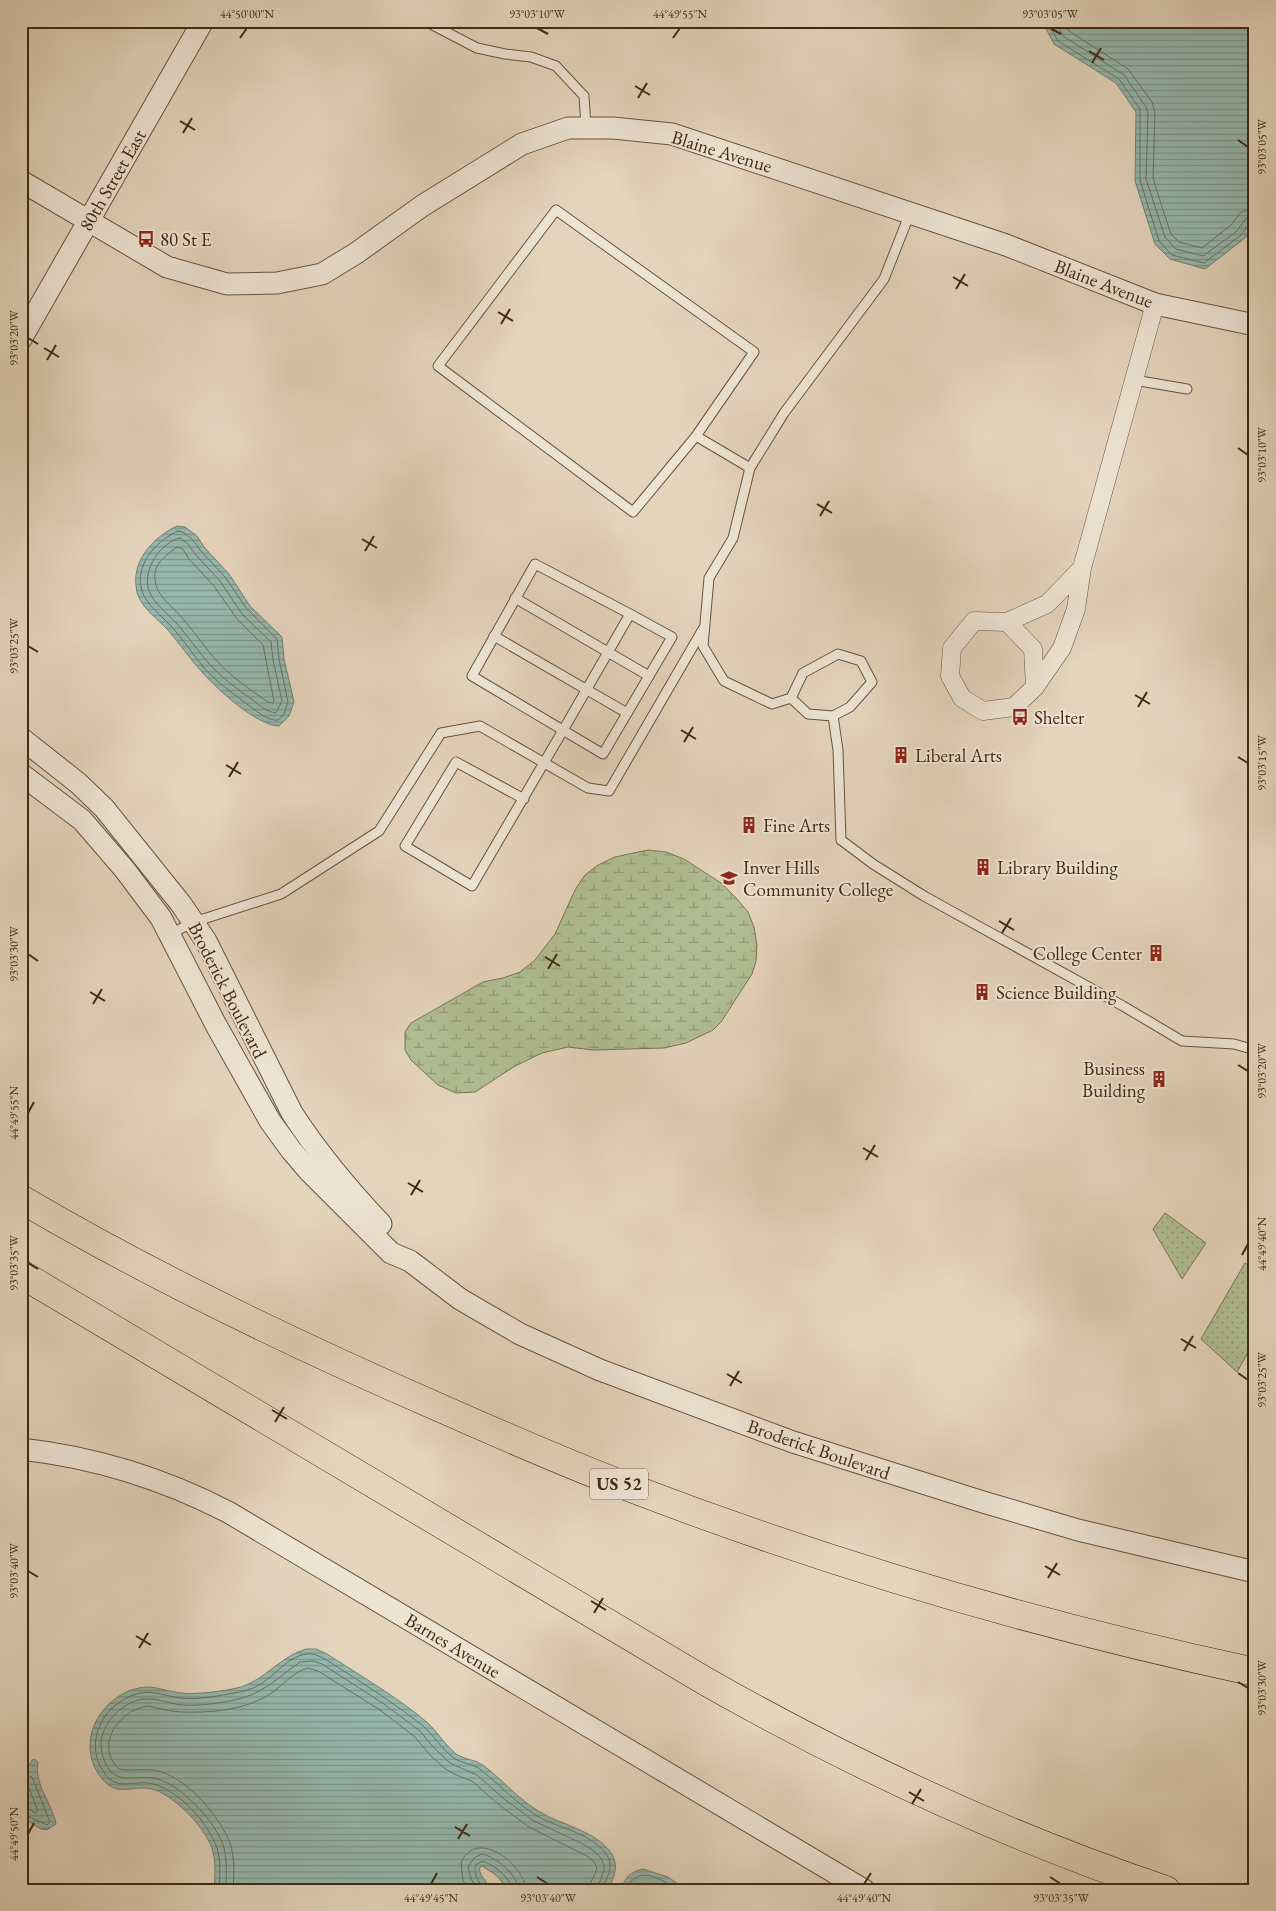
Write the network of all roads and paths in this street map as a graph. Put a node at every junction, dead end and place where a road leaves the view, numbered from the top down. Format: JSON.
{"nodes":[{"id":1,"x":203,"y":21,"type":"edge"},
{"id":2,"x":425,"y":21,"type":"edge"},
{"id":3,"x":586,"y":128,"type":"junction"},
{"id":4,"x":21,"y":181,"type":"edge"},
{"id":5,"x":910,"y":213,"type":"junction"},
{"id":6,"x":89,"y":222,"type":"junction"},
{"id":7,"x":1155,"y":304,"type":"junction"},
{"id":8,"x":1255,"y":324,"type":"edge"},
{"id":9,"x":21,"y":339,"type":"edge"},
{"id":10,"x":1134,"y":380,"type":"junction"},
{"id":11,"x":1188,"y":389,"type":"dead end"},
{"id":12,"x":696,"y":436,"type":"junction"},
{"id":13,"x":750,"y":468,"type":"junction"},
{"id":14,"x":1082,"y":568,"type":"junction"},
{"id":15,"x":516,"y":598,"type":"junction"},
{"id":16,"x":630,"y":614,"type":"junction"},
{"id":17,"x":1007,"y":622,"type":"junction"},
{"id":18,"x":705,"y":626,"type":"junction"},
{"id":19,"x":494,"y":636,"type":"junction"},
{"id":20,"x":608,"y":652,"type":"junction"},
{"id":21,"x":649,"y":676,"type":"junction"},
{"id":22,"x":1035,"y":687,"type":"junction"},
{"id":23,"x":587,"y":690,"type":"junction"},
{"id":24,"x":791,"y":698,"type":"junction"},
{"id":25,"x":627,"y":714,"type":"junction"},
{"id":26,"x":833,"y":716,"type":"junction"},
{"id":27,"x":564,"y":730,"type":"junction"},
{"id":28,"x":21,"y":738,"type":"edge"},
{"id":29,"x":545,"y":764,"type":"junction"},
{"id":30,"x":21,"y":774,"type":"edge"},
{"id":31,"x":524,"y":799,"type":"junction"},
{"id":32,"x":194,"y":922,"type":"junction"},
{"id":33,"x":169,"y":935,"type":"junction"},
{"id":34,"x":1255,"y":1050,"type":"edge"},
{"id":35,"x":21,"y":1199,"type":"edge"},
{"id":36,"x":410,"y":1262,"type":"junction"},
{"id":37,"x":21,"y":1274,"type":"edge"},
{"id":38,"x":21,"y":1449,"type":"edge"},
{"id":39,"x":1255,"y":1572,"type":"edge"},
{"id":40,"x":1255,"y":1672,"type":"edge"},
{"id":41,"x":864,"y":1890,"type":"edge"},
{"id":42,"x":1166,"y":1890,"type":"edge"}],
"edges":[{"from":1,"to":6,"type":"street","name":"80th Street East"},
{"from":2,"to":3,"type":"lane"},
{"from":3,"to":5,"type":"street","name":"Blaine Avenue"},
{"from":3,"to":6,"type":"street","name":"Blaine Avenue"},
{"from":4,"to":6,"type":"street","name":"Blaine Avenue"},
{"from":5,"to":7,"type":"street","name":"Blaine Avenue"},
{"from":5,"to":13,"type":"lane"},
{"from":6,"to":9,"type":"street","name":"80th Street East"},
{"from":7,"to":8,"type":"street","name":"Blaine Avenue"},
{"from":7,"to":10,"type":"street"},
{"from":10,"to":11,"type":"lane"},
{"from":10,"to":14,"type":"street"},
{"from":12,"to":12,"type":"lane"},
{"from":12,"to":13,"type":"lane"},
{"from":13,"to":18,"type":"lane"},
{"from":14,"to":17,"type":"street"},
{"from":14,"to":22,"type":"street"},
{"from":15,"to":16,"type":"lane"},
{"from":15,"to":19,"type":"lane"},
{"from":15,"to":20,"type":"lane"},
{"from":16,"to":20,"type":"lane"},
{"from":16,"to":21,"type":"lane"},
{"from":17,"to":22,"type":"street"},
{"from":17,"to":22,"type":"street"},
{"from":18,"to":24,"type":"lane"},
{"from":18,"to":29,"type":"lane"},
{"from":19,"to":23,"type":"lane"},
{"from":19,"to":27,"type":"lane"},
{"from":20,"to":21,"type":"lane"},
{"from":20,"to":23,"type":"lane"},
{"from":21,"to":25,"type":"lane"},
{"from":23,"to":25,"type":"lane"},
{"from":23,"to":27,"type":"lane"},
{"from":24,"to":26,"type":"lane"},
{"from":24,"to":26,"type":"lane"},
{"from":25,"to":27,"type":"lane"},
{"from":26,"to":34,"type":"lane"},
{"from":27,"to":29,"type":"lane"},
{"from":28,"to":32,"type":"street","name":"Broderick Boulevard"},
{"from":29,"to":31,"type":"lane"},
{"from":29,"to":32,"type":"lane"},
{"from":30,"to":33,"type":"street","name":"Broderick Boulevard"},
{"from":31,"to":31,"type":"lane"},
{"from":32,"to":33,"type":"lane"},
{"from":32,"to":36,"type":"street","name":"Broderick Boulevard"},
{"from":33,"to":36,"type":"street","name":"Broderick Boulevard"},
{"from":35,"to":40,"type":"highway","number":"US 52"},
{"from":36,"to":39,"type":"street","name":"Broderick Boulevard"},
{"from":37,"to":42,"type":"highway"},
{"from":38,"to":41,"type":"street","name":"Barnes Avenue"}]}
